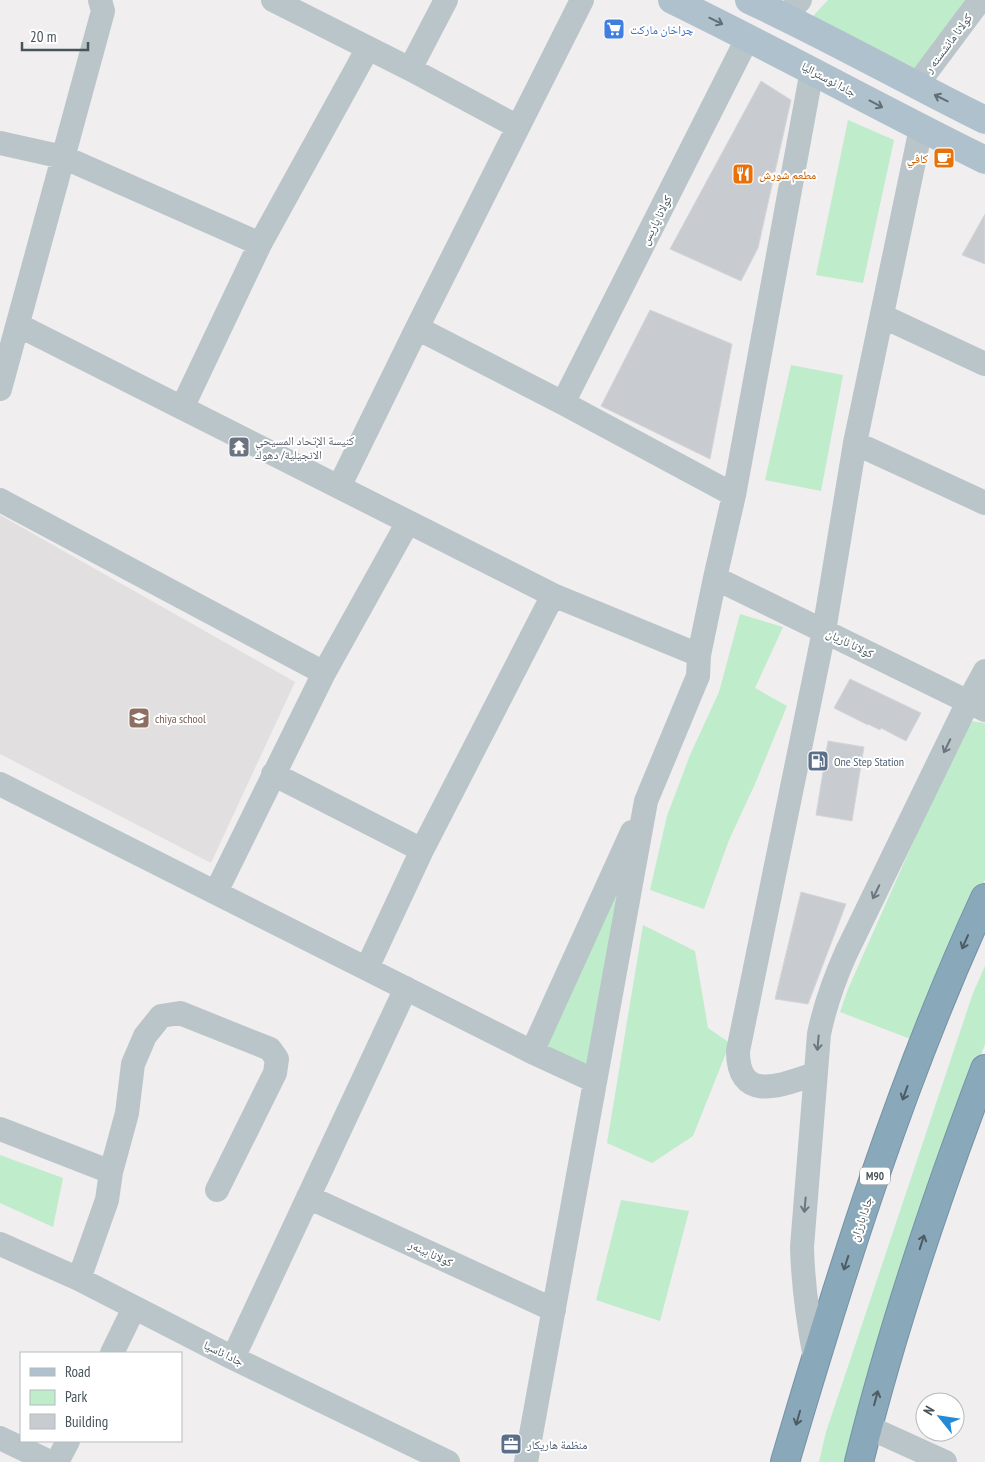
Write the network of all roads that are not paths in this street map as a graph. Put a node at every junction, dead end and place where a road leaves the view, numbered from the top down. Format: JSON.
{"nodes":[{"id":1,"x":100,"y":0,"type":"edge"},
{"id":2,"x":273,"y":0,"type":"edge"},
{"id":3,"x":446,"y":0,"type":"edge"},
{"id":4,"x":582,"y":0,"type":"edge"},
{"id":5,"x":672,"y":0,"type":"edge"},
{"id":6,"x":749,"y":0,"type":"edge"},
{"id":7,"x":980,"y":0,"type":"edge"},
{"id":8,"x":792,"y":8,"type":"edge"},
{"id":9,"x":748,"y":37,"type":"junction"},
{"id":10,"x":368,"y":48,"type":"junction"},
{"id":11,"x":410,"y":69,"type":"junction"},
{"id":12,"x":812,"y":70,"type":"junction"},
{"id":13,"x":916,"y":86,"type":"junction"},
{"id":14,"x":985,"y":120,"type":"edge"},
{"id":15,"x":518,"y":127,"type":"junction"},
{"id":16,"x":921,"y":128,"type":"junction"},
{"id":17,"x":0,"y":144,"type":"edge"},
{"id":18,"x":63,"y":157,"type":"junction"},
{"id":19,"x":985,"y":160,"type":"edge"},
{"id":20,"x":260,"y":244,"type":"junction"},
{"id":21,"x":882,"y":316,"type":"junction"},
{"id":22,"x":18,"y":325,"type":"junction"},
{"id":23,"x":417,"y":328,"type":"junction"},
{"id":24,"x":985,"y":364,"type":"edge"},
{"id":25,"x":0,"y":389,"type":"edge"},
{"id":26,"x":563,"y":403,"type":"junction"},
{"id":27,"x":182,"y":408,"type":"junction"},
{"id":28,"x":855,"y":443,"type":"junction"},
{"id":29,"x":339,"y":487,"type":"junction"},
{"id":30,"x":734,"y":494,"type":"junction"},
{"id":31,"x":0,"y":500,"type":"edge"},
{"id":32,"x":985,"y":503,"type":"edge"},
{"id":33,"x":408,"y":522,"type":"junction"},
{"id":34,"x":715,"y":578,"type":"junction"},
{"id":35,"x":553,"y":595,"type":"junction"},
{"id":36,"x":824,"y":631,"type":"junction"},
{"id":37,"x":699,"y":655,"type":"junction"},
{"id":38,"x":985,"y":671,"type":"edge"},
{"id":39,"x":324,"y":673,"type":"junction"},
{"id":40,"x":976,"y":706,"type":"edge"},
{"id":41,"x":273,"y":774,"type":"junction"},
{"id":42,"x":0,"y":784,"type":"edge"},
{"id":43,"x":646,"y":801,"type":"junction"},
{"id":44,"x":422,"y":850,"type":"junction"},
{"id":45,"x":216,"y":892,"type":"junction"},
{"id":46,"x":985,"y":898,"type":"edge"},
{"id":47,"x":367,"y":968,"type":"junction"},
{"id":48,"x":406,"y":988,"type":"junction"},
{"id":49,"x":532,"y":1052,"type":"junction"},
{"id":50,"x":985,"y":1069,"type":"edge"},
{"id":51,"x":816,"y":1074,"type":"junction"},
{"id":52,"x":595,"y":1081,"type":"junction"},
{"id":53,"x":0,"y":1129,"type":"edge"},
{"id":54,"x":111,"y":1172,"type":"junction"},
{"id":55,"x":216,"y":1190,"type":"dead end"},
{"id":56,"x":308,"y":1196,"type":"junction"},
{"id":57,"x":0,"y":1244,"type":"edge"},
{"id":58,"x":79,"y":1280,"type":"junction"},
{"id":59,"x":134,"y":1308,"type":"junction"},
{"id":60,"x":554,"y":1310,"type":"junction"},
{"id":61,"x":112,"y":1352,"type":"edge"},
{"id":62,"x":233,"y":1358,"type":"junction"},
{"id":63,"x":815,"y":1358,"type":"junction"},
{"id":64,"x":868,"y":1427,"type":"junction"},
{"id":65,"x":0,"y":1438,"type":"edge"},
{"id":66,"x":67,"y":1442,"type":"edge"},
{"id":67,"x":50,"y":1462,"type":"edge"},
{"id":68,"x":57,"y":1462,"type":"edge"},
{"id":69,"x":448,"y":1462,"type":"edge"},
{"id":70,"x":526,"y":1462,"type":"edge"},
{"id":71,"x":785,"y":1462,"type":"edge"},
{"id":72,"x":859,"y":1462,"type":"edge"},
{"id":73,"x":945,"y":1462,"type":"edge"}],
"edges":[{"from":1,"to":18,"type":"street"},
{"from":2,"to":10,"type":"street"},
{"from":3,"to":11,"type":"street"},
{"from":4,"to":15,"type":"street"},
{"from":5,"to":9,"type":"main road","name":"جادا ئوسترالیا","one_way":true},
{"from":6,"to":8,"type":"main road"},
{"from":7,"to":13,"type":"street","name":"كولانا مانشسته ر"},
{"from":8,"to":13,"type":"main road"},
{"from":9,"to":12,"type":"main road","name":"جادا ئوسترالیا"},
{"from":9,"to":26,"type":"street","name":"كولانا پاریس"},
{"from":10,"to":11,"type":"street"},
{"from":10,"to":20,"type":"street"},
{"from":11,"to":15,"type":"street"},
{"from":12,"to":16,"type":"main road","name":"جادا ئوسترالیا","one_way":true},
{"from":12,"to":30,"type":"street"},
{"from":14,"to":13,"type":"main road","one_way":true},
{"from":15,"to":23,"type":"street"},
{"from":16,"to":19,"type":"main road","name":"جادا ئوسترالیا"},
{"from":16,"to":21,"type":"street"},
{"from":17,"to":18,"type":"street"},
{"from":18,"to":20,"type":"street"},
{"from":18,"to":22,"type":"street"},
{"from":20,"to":27,"type":"street"},
{"from":21,"to":24,"type":"street"},
{"from":21,"to":28,"type":"street"},
{"from":22,"to":25,"type":"street"},
{"from":22,"to":27,"type":"street"},
{"from":23,"to":26,"type":"street"},
{"from":23,"to":29,"type":"street"},
{"from":26,"to":30,"type":"street"},
{"from":27,"to":29,"type":"street"},
{"from":28,"to":32,"type":"street"},
{"from":28,"to":36,"type":"street"},
{"from":29,"to":33,"type":"street"},
{"from":30,"to":34,"type":"street"},
{"from":31,"to":39,"type":"street"},
{"from":33,"to":35,"type":"street"},
{"from":33,"to":39,"type":"street"},
{"from":34,"to":36,"type":"street","name":"كولانا ئاريان"},
{"from":34,"to":37,"type":"street"},
{"from":35,"to":37,"type":"street"},
{"from":35,"to":44,"type":"street"},
{"from":36,"to":40,"type":"street","name":"كولانا ئاريان"},
{"from":36,"to":51,"type":"street"},
{"from":37,"to":43,"type":"street"},
{"from":38,"to":40,"type":"street"},
{"from":39,"to":41,"type":"street"},
{"from":40,"to":51,"type":"street","one_way":true},
{"from":41,"to":44,"type":"street"},
{"from":41,"to":45,"type":"street"},
{"from":42,"to":45,"type":"street"},
{"from":43,"to":49,"type":"street"},
{"from":43,"to":52,"type":"street"},
{"from":44,"to":47,"type":"street"},
{"from":45,"to":47,"type":"street"},
{"from":46,"to":63,"type":"highway","name":"جادا بارزان","number":"M90","one_way":true},
{"from":47,"to":48,"type":"street"},
{"from":48,"to":49,"type":"street"},
{"from":48,"to":56,"type":"street"},
{"from":49,"to":52,"type":"street"},
{"from":64,"to":50,"type":"highway","one_way":true},
{"from":51,"to":63,"type":"street","one_way":true},
{"from":52,"to":60,"type":"street"},
{"from":53,"to":54,"type":"street"},
{"from":54,"to":55,"type":"street"},
{"from":54,"to":58,"type":"street"},
{"from":56,"to":60,"type":"street","name":"كولانا بینه‌ر"},
{"from":56,"to":62,"type":"street"},
{"from":57,"to":58,"type":"street","name":"جادا ئاسيا"},
{"from":58,"to":59,"type":"street","name":"جادا ئاسيا"},
{"from":59,"to":61,"type":"street"},
{"from":59,"to":62,"type":"street","name":"جادا ئاسيا"},
{"from":60,"to":70,"type":"street"},
{"from":62,"to":69,"type":"street","name":"جادا ئاسيا"},
{"from":63,"to":71,"type":"highway","name":"جادا بارزان","number":"M90","one_way":true},
{"from":64,"to":72,"type":"highway"},
{"from":64,"to":73,"type":"street"},
{"from":65,"to":67,"type":"street"},
{"from":66,"to":68,"type":"street"}]}
